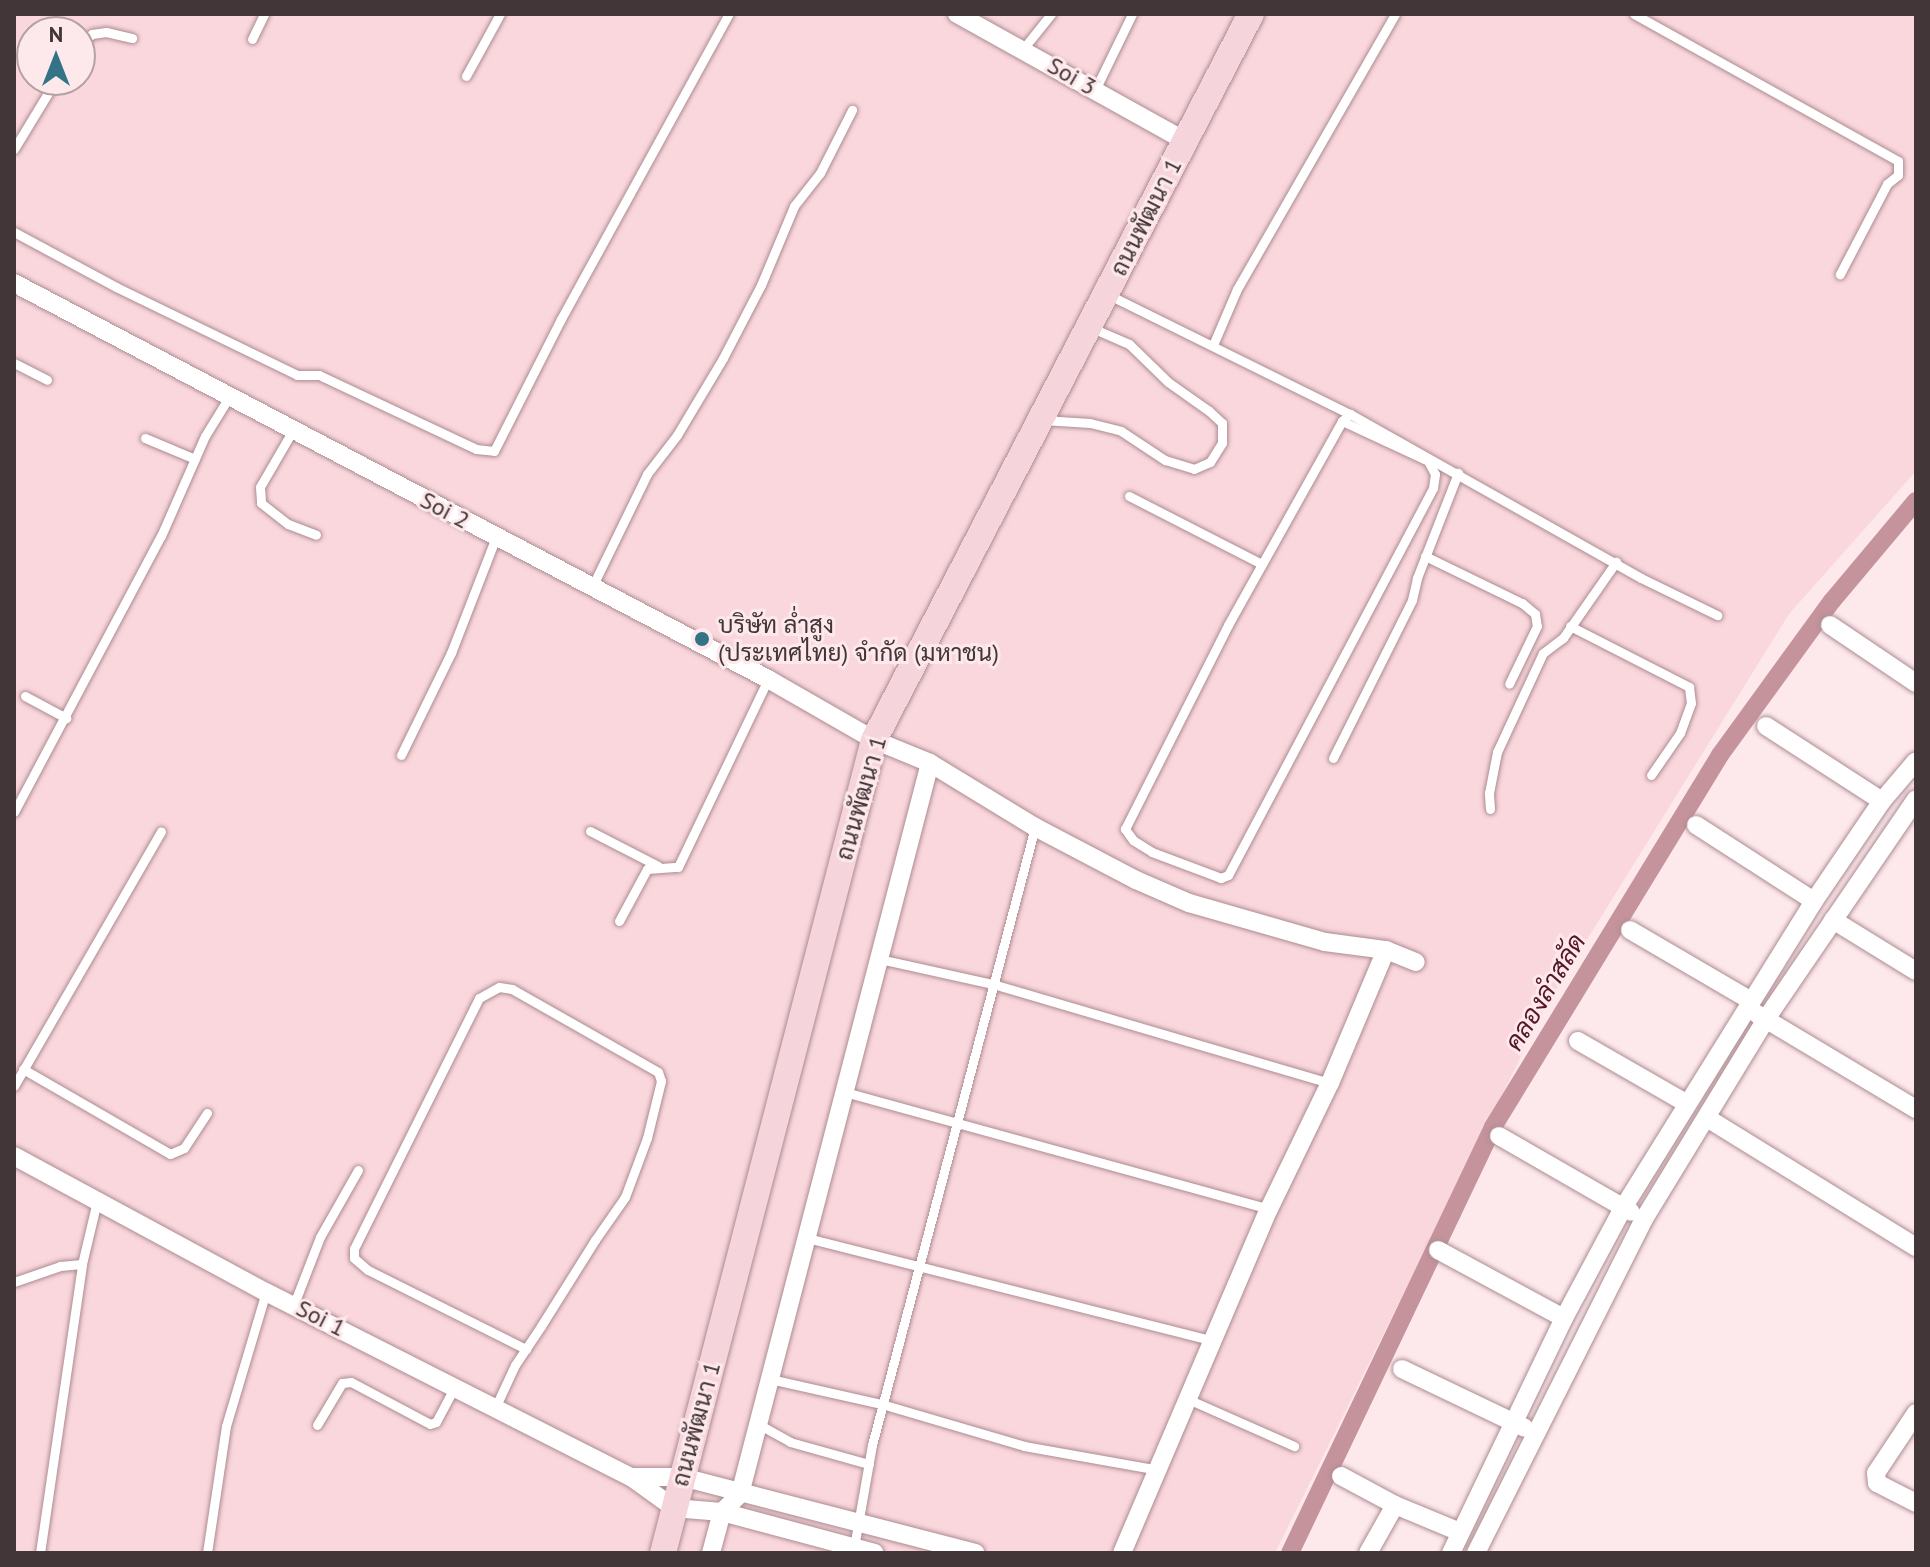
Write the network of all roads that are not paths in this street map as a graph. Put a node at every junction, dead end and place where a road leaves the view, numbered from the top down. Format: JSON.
{"nodes":[{"id":1,"x":264,"y":14,"type":"edge"},
{"id":2,"x":500,"y":14,"type":"edge"},
{"id":3,"x":729,"y":14,"type":"edge"},
{"id":4,"x":957,"y":14,"type":"edge"},
{"id":5,"x":1051,"y":14,"type":"edge"},
{"id":6,"x":1132,"y":14,"type":"edge"},
{"id":7,"x":1251,"y":14,"type":"edge"},
{"id":8,"x":1395,"y":14,"type":"edge"},
{"id":9,"x":1634,"y":14,"type":"edge"},
{"id":10,"x":96,"y":33,"type":"edge"},
{"id":11,"x":132,"y":38,"type":"dead end"},
{"id":12,"x":252,"y":39,"type":"dead end"},
{"id":13,"x":1023,"y":49,"type":"junction"},
{"id":14,"x":466,"y":76,"type":"dead end"},
{"id":15,"x":1095,"y":90,"type":"junction"},
{"id":16,"x":46,"y":96,"type":"edge"},
{"id":17,"x":852,"y":110,"type":"dead end"},
{"id":18,"x":1185,"y":141,"type":"junction"},
{"id":19,"x":14,"y":149,"type":"edge"},
{"id":20,"x":14,"y":232,"type":"edge"},
{"id":21,"x":1840,"y":274,"type":"dead end"},
{"id":22,"x":14,"y":283,"type":"edge"},
{"id":23,"x":1106,"y":293,"type":"junction"},
{"id":24,"x":1089,"y":327,"type":"junction"},
{"id":25,"x":1213,"y":345,"type":"junction"},
{"id":26,"x":14,"y":363,"type":"edge"},
{"id":27,"x":47,"y":380,"type":"dead end"},
{"id":28,"x":229,"y":397,"type":"junction"},
{"id":29,"x":1350,"y":414,"type":"junction"},
{"id":30,"x":1041,"y":419,"type":"junction"},
{"id":31,"x":1342,"y":421,"type":"junction"},
{"id":32,"x":293,"y":430,"type":"junction"},
{"id":33,"x":145,"y":438,"type":"dead end"},
{"id":34,"x":195,"y":459,"type":"junction"},
{"id":35,"x":1458,"y":473,"type":"junction"},
{"id":36,"x":1129,"y":496,"type":"dead end"},
{"id":37,"x":316,"y":535,"type":"dead end"},
{"id":38,"x":496,"y":537,"type":"junction"},
{"id":39,"x":1425,"y":556,"type":"junction"},
{"id":40,"x":1616,"y":562,"type":"junction"},
{"id":41,"x":1262,"y":564,"type":"junction"},
{"id":42,"x":592,"y":587,"type":"junction"},
{"id":43,"x":1717,"y":615,"type":"dead end"},
{"id":44,"x":1830,"y":625,"type":"dead end"},
{"id":45,"x":1570,"y":626,"type":"junction"},
{"id":46,"x":768,"y":679,"type":"junction"},
{"id":47,"x":1916,"y":683,"type":"edge"},
{"id":48,"x":1509,"y":684,"type":"dead end"},
{"id":49,"x":25,"y":696,"type":"dead end"},
{"id":50,"x":66,"y":718,"type":"junction"},
{"id":51,"x":1766,"y":726,"type":"dead end"},
{"id":52,"x":874,"y":740,"type":"junction"},
{"id":53,"x":401,"y":755,"type":"dead end"},
{"id":54,"x":1333,"y":758,"type":"dead end"},
{"id":55,"x":1916,"y":761,"type":"edge"},
{"id":56,"x":930,"y":763,"type":"junction"},
{"id":57,"x":1651,"y":775,"type":"dead end"},
{"id":58,"x":1883,"y":801,"type":"junction"},
{"id":59,"x":1490,"y":809,"type":"dead end"},
{"id":60,"x":14,"y":812,"type":"edge"},
{"id":61,"x":1909,"y":812,"type":"edge"},
{"id":62,"x":1696,"y":825,"type":"dead end"},
{"id":63,"x":1035,"y":827,"type":"junction"},
{"id":64,"x":161,"y":831,"type":"dead end"},
{"id":65,"x":590,"y":831,"type":"dead end"},
{"id":66,"x":1916,"y":831,"type":"edge"},
{"id":67,"x":658,"y":866,"type":"junction"},
{"id":68,"x":1814,"y":901,"type":"junction"},
{"id":69,"x":1836,"y":916,"type":"junction"},
{"id":70,"x":619,"y":921,"type":"dead end"},
{"id":71,"x":1630,"y":930,"type":"dead end"},
{"id":72,"x":1386,"y":950,"type":"junction"},
{"id":73,"x":880,"y":959,"type":"junction"},
{"id":74,"x":1916,"y":961,"type":"edge"},
{"id":75,"x":1416,"y":962,"type":"dead end"},
{"id":76,"x":1916,"y":971,"type":"edge"},
{"id":77,"x":993,"y":984,"type":"junction"},
{"id":78,"x":1750,"y":1001,"type":"junction"},
{"id":79,"x":1769,"y":1014,"type":"junction"},
{"id":80,"x":1578,"y":1041,"type":"dead end"},
{"id":81,"x":23,"y":1069,"type":"junction"},
{"id":82,"x":1330,"y":1083,"type":"junction"},
{"id":83,"x":14,"y":1086,"type":"edge"},
{"id":84,"x":845,"y":1092,"type":"junction"},
{"id":85,"x":1916,"y":1099,"type":"edge"},
{"id":86,"x":1686,"y":1103,"type":"junction"},
{"id":87,"x":1916,"y":1109,"type":"edge"},
{"id":88,"x":207,"y":1113,"type":"dead end"},
{"id":89,"x":1707,"y":1118,"type":"junction"},
{"id":90,"x":958,"y":1123,"type":"junction"},
{"id":91,"x":1499,"y":1136,"type":"dead end"},
{"id":92,"x":14,"y":1156,"type":"edge"},
{"id":93,"x":358,"y":1170,"type":"dead end"},
{"id":94,"x":98,"y":1200,"type":"junction"},
{"id":95,"x":1623,"y":1208,"type":"junction"},
{"id":96,"x":1269,"y":1209,"type":"junction"},
{"id":97,"x":1644,"y":1219,"type":"junction"},
{"id":98,"x":807,"y":1238,"type":"junction"},
{"id":99,"x":1916,"y":1247,"type":"edge"},
{"id":100,"x":1438,"y":1250,"type":"dead end"},
{"id":101,"x":82,"y":1264,"type":"junction"},
{"id":102,"x":921,"y":1264,"type":"junction"},
{"id":103,"x":14,"y":1282,"type":"edge"},
{"id":104,"x":266,"y":1292,"type":"junction"},
{"id":105,"x":294,"y":1304,"type":"junction"},
{"id":106,"x":1564,"y":1318,"type":"junction"},
{"id":107,"x":1213,"y":1341,"type":"junction"},
{"id":108,"x":526,"y":1349,"type":"junction"},
{"id":109,"x":1402,"y":1369,"type":"dead end"},
{"id":110,"x":770,"y":1379,"type":"junction"},
{"id":111,"x":455,"y":1387,"type":"junction"},
{"id":112,"x":1190,"y":1400,"type":"junction"},
{"id":113,"x":885,"y":1405,"type":"junction"},
{"id":114,"x":495,"y":1408,"type":"junction"},
{"id":115,"x":1916,"y":1413,"type":"edge"},
{"id":116,"x":758,"y":1424,"type":"junction"},
{"id":117,"x":1514,"y":1424,"type":"junction"},
{"id":118,"x":317,"y":1425,"type":"dead end"},
{"id":119,"x":1535,"y":1432,"type":"junction"},
{"id":120,"x":1294,"y":1446,"type":"dead end"},
{"id":121,"x":869,"y":1464,"type":"junction"},
{"id":122,"x":1159,"y":1470,"type":"junction"},
{"id":123,"x":1341,"y":1476,"type":"dead end"},
{"id":124,"x":631,"y":1477,"type":"junction"},
{"id":125,"x":682,"y":1477,"type":"junction"},
{"id":126,"x":740,"y":1494,"type":"junction"},
{"id":127,"x":1916,"y":1503,"type":"edge"},
{"id":128,"x":1395,"y":1505,"type":"junction"},
{"id":129,"x":674,"y":1508,"type":"junction"},
{"id":130,"x":722,"y":1512,"type":"junction"},
{"id":131,"x":858,"y":1523,"type":"junction"},
{"id":132,"x":1460,"y":1532,"type":"junction"},
{"id":133,"x":854,"y":1547,"type":"junction"},
{"id":134,"x":40,"y":1553,"type":"edge"},
{"id":135,"x":207,"y":1553,"type":"edge"},
{"id":136,"x":663,"y":1553,"type":"edge"},
{"id":137,"x":711,"y":1553,"type":"edge"},
{"id":138,"x":875,"y":1553,"type":"edge"},
{"id":139,"x":975,"y":1553,"type":"edge"},
{"id":140,"x":1122,"y":1553,"type":"edge"},
{"id":141,"x":1368,"y":1553,"type":"edge"},
{"id":142,"x":1451,"y":1553,"type":"edge"},
{"id":143,"x":1476,"y":1553,"type":"edge"}],
"edges":[{"from":1,"to":12,"type":"lane"},
{"from":2,"to":14,"type":"lane"},
{"from":3,"to":20,"type":"lane"},
{"from":4,"to":13,"type":"street","name":"Soi 3"},
{"from":5,"to":13,"type":"lane"},
{"from":6,"to":15,"type":"lane"},
{"from":7,"to":18,"type":"main road","name":"ถนนพัฒนา 1"},
{"from":8,"to":25,"type":"lane"},
{"from":9,"to":21,"type":"lane"},
{"from":10,"to":11,"type":"lane"},
{"from":13,"to":15,"type":"street","name":"Soi 3"},
{"from":15,"to":18,"type":"street","name":"Soi 3"},
{"from":16,"to":19,"type":"lane"},
{"from":17,"to":42,"type":"lane"},
{"from":18,"to":23,"type":"main road","name":"ถนนพัฒนา 1"},
{"from":22,"to":28,"type":"street","name":"Soi 2"},
{"from":23,"to":24,"type":"main road","name":"ถนนพัฒนา 1"},
{"from":23,"to":25,"type":"lane"},
{"from":24,"to":30,"type":"main road","name":"ถนนพัฒนา 1"},
{"from":24,"to":30,"type":"lane"},
{"from":25,"to":29,"type":"lane"},
{"from":26,"to":27,"type":"lane"},
{"from":28,"to":32,"type":"street","name":"Soi 2"},
{"from":28,"to":34,"type":"lane"},
{"from":29,"to":31,"type":"lane"},
{"from":29,"to":35,"type":"lane"},
{"from":30,"to":52,"type":"main road","name":"ถนนพัฒนา 1"},
{"from":31,"to":41,"type":"lane"},
{"from":31,"to":41,"type":"lane"},
{"from":32,"to":37,"type":"lane"},
{"from":32,"to":38,"type":"street","name":"Soi 2"},
{"from":33,"to":34,"type":"lane"},
{"from":34,"to":50,"type":"lane"},
{"from":35,"to":39,"type":"lane"},
{"from":35,"to":40,"type":"lane"},
{"from":36,"to":41,"type":"lane"},
{"from":38,"to":42,"type":"street","name":"Soi 2"},
{"from":38,"to":53,"type":"lane"},
{"from":39,"to":48,"type":"lane"},
{"from":39,"to":54,"type":"lane"},
{"from":40,"to":43,"type":"lane"},
{"from":40,"to":45,"type":"lane"},
{"from":42,"to":46,"type":"street","name":"Soi 2"},
{"from":44,"to":47,"type":"street"},
{"from":45,"to":57,"type":"lane"},
{"from":45,"to":59,"type":"lane"},
{"from":46,"to":52,"type":"street","name":"Soi 2"},
{"from":46,"to":67,"type":"lane"},
{"from":49,"to":50,"type":"lane"},
{"from":50,"to":60,"type":"lane"},
{"from":51,"to":58,"type":"street"},
{"from":52,"to":56,"type":"street","name":"Soi 2"},
{"from":52,"to":125,"type":"main road","name":"ถนนพัฒนา 1"},
{"from":55,"to":58,"type":"street"},
{"from":56,"to":63,"type":"street","name":"Soi 2"},
{"from":56,"to":73,"type":"street"},
{"from":58,"to":61,"type":"street"},
{"from":58,"to":68,"type":"street"},
{"from":61,"to":66,"type":"street"},
{"from":61,"to":69,"type":"street"},
{"from":62,"to":68,"type":"street"},
{"from":63,"to":72,"type":"street","name":"Soi 2"},
{"from":63,"to":77,"type":"lane"},
{"from":64,"to":81,"type":"lane"},
{"from":65,"to":67,"type":"lane"},
{"from":67,"to":70,"type":"lane"},
{"from":68,"to":78,"type":"street"},
{"from":69,"to":74,"type":"street"},
{"from":69,"to":76,"type":"street"},
{"from":69,"to":79,"type":"street"},
{"from":71,"to":78,"type":"street"},
{"from":72,"to":75,"type":"street","name":"Soi 2"},
{"from":72,"to":82,"type":"street"},
{"from":73,"to":77,"type":"lane"},
{"from":73,"to":84,"type":"street"},
{"from":77,"to":82,"type":"lane"},
{"from":77,"to":90,"type":"lane"},
{"from":78,"to":79,"type":"street"},
{"from":78,"to":86,"type":"street"},
{"from":79,"to":85,"type":"street"},
{"from":79,"to":87,"type":"street"},
{"from":79,"to":89,"type":"street"},
{"from":80,"to":86,"type":"street"},
{"from":81,"to":83,"type":"lane"},
{"from":81,"to":88,"type":"lane"},
{"from":82,"to":96,"type":"street"},
{"from":84,"to":90,"type":"lane"},
{"from":84,"to":98,"type":"street"},
{"from":86,"to":95,"type":"street"},
{"from":89,"to":97,"type":"street"},
{"from":89,"to":99,"type":"street"},
{"from":90,"to":96,"type":"lane"},
{"from":90,"to":102,"type":"lane"},
{"from":91,"to":95,"type":"street"},
{"from":92,"to":94,"type":"street","name":"Soi 1"},
{"from":93,"to":105,"type":"lane"},
{"from":94,"to":101,"type":"lane"},
{"from":94,"to":104,"type":"street","name":"Soi 1"},
{"from":95,"to":97,"type":"street"},
{"from":95,"to":106,"type":"street"},
{"from":96,"to":107,"type":"street"},
{"from":97,"to":119,"type":"street"},
{"from":98,"to":102,"type":"lane"},
{"from":98,"to":110,"type":"street"},
{"from":100,"to":106,"type":"street"},
{"from":101,"to":103,"type":"lane"},
{"from":101,"to":134,"type":"lane"},
{"from":102,"to":107,"type":"lane"},
{"from":102,"to":113,"type":"lane"},
{"from":104,"to":105,"type":"street","name":"Soi 1"},
{"from":104,"to":135,"type":"lane"},
{"from":105,"to":111,"type":"street","name":"Soi 1"},
{"from":106,"to":117,"type":"street"},
{"from":107,"to":112,"type":"street"},
{"from":108,"to":108,"type":"lane"},
{"from":108,"to":114,"type":"lane"},
{"from":109,"to":117,"type":"street"},
{"from":110,"to":113,"type":"lane"},
{"from":110,"to":116,"type":"street"},
{"from":111,"to":114,"type":"street","name":"Soi 1"},
{"from":111,"to":118,"type":"lane"},
{"from":112,"to":120,"type":"lane"},
{"from":112,"to":122,"type":"street"},
{"from":113,"to":121,"type":"lane"},
{"from":113,"to":122,"type":"lane"},
{"from":114,"to":124,"type":"street","name":"Soi 1"},
{"from":115,"to":127,"type":"street"},
{"from":116,"to":121,"type":"lane"},
{"from":116,"to":126,"type":"street"},
{"from":117,"to":119,"type":"street"},
{"from":117,"to":132,"type":"street"},
{"from":119,"to":143,"type":"street"},
{"from":121,"to":131,"type":"lane"},
{"from":122,"to":140,"type":"street"},
{"from":123,"to":128,"type":"street"},
{"from":124,"to":125,"type":"street","name":"Soi 1"},
{"from":124,"to":129,"type":"street","name":"Soi 1"},
{"from":125,"to":126,"type":"street","name":"Soi 1"},
{"from":125,"to":129,"type":"main road","name":"ถนนพัฒนา 1"},
{"from":126,"to":130,"type":"street"},
{"from":126,"to":131,"type":"street","name":"Soi 1"},
{"from":128,"to":132,"type":"street"},
{"from":128,"to":141,"type":"street"},
{"from":129,"to":130,"type":"street"},
{"from":129,"to":136,"type":"main road","name":"ถนนพัฒนา 1"},
{"from":130,"to":133,"type":"street"},
{"from":130,"to":137,"type":"street"},
{"from":131,"to":133,"type":"lane"},
{"from":131,"to":139,"type":"street","name":"Soi 1"},
{"from":132,"to":142,"type":"street"},
{"from":133,"to":138,"type":"street"}]}
